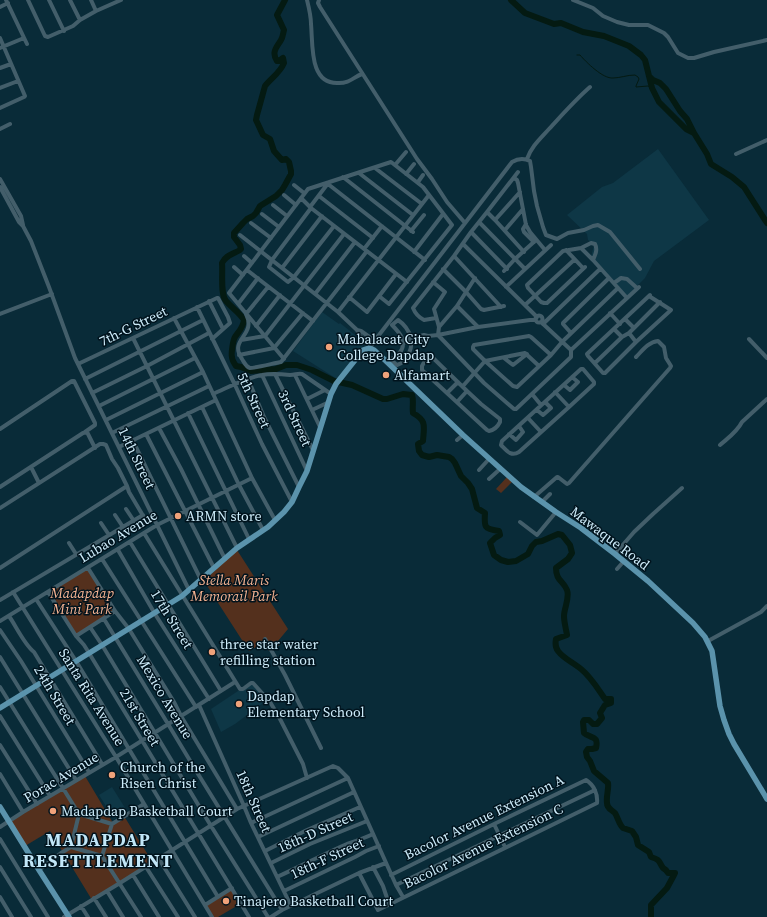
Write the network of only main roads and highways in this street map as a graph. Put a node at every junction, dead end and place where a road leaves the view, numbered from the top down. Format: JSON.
{"nodes":[{"id":1,"x":0,"y":708,"type":"edge"},
{"id":2,"x":767,"y":799,"type":"edge"},
{"id":3,"x":0,"y":807,"type":"edge"},
{"id":4,"x":67,"y":916,"type":"edge"}],
"edges":[{"from":1,"to":2,"type":"main road","name":"Mawaque Road"},
{"from":3,"to":4,"type":"main road"}]}
